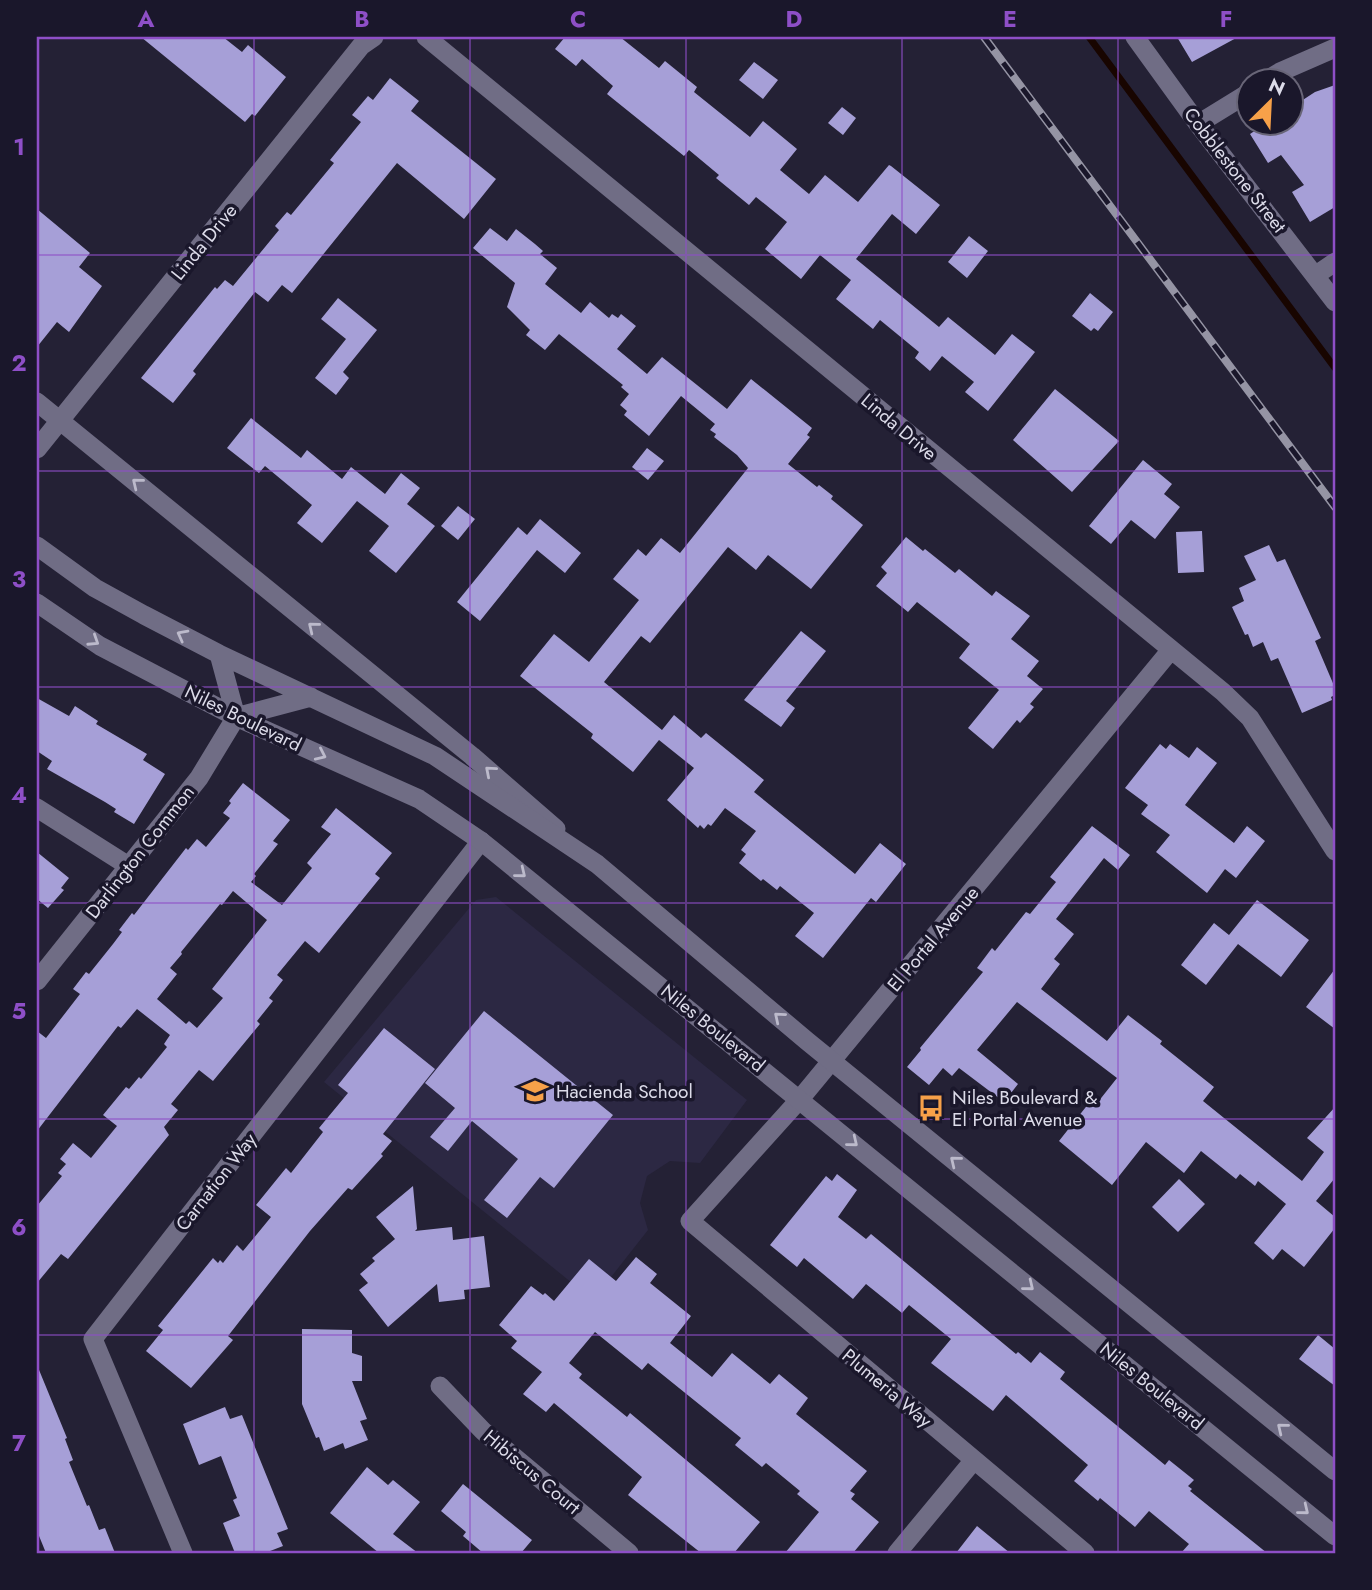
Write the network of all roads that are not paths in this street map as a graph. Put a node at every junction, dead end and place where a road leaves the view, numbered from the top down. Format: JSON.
{"nodes":[{"id":1,"x":374,"y":37,"type":"edge"},
{"id":2,"x":426,"y":37,"type":"edge"},
{"id":3,"x":1135,"y":37,"type":"edge"},
{"id":4,"x":1335,"y":48,"type":"edge"},
{"id":5,"x":1294,"y":66,"type":"edge"},
{"id":6,"x":1236,"y":101,"type":"edge"},
{"id":7,"x":1198,"y":124,"type":"junction"},
{"id":8,"x":1335,"y":262,"type":"edge"},
{"id":9,"x":1316,"y":275,"type":"junction"},
{"id":10,"x":1335,"y":302,"type":"edge"},
{"id":11,"x":37,"y":402,"type":"edge"},
{"id":12,"x":60,"y":421,"type":"junction"},
{"id":13,"x":37,"y":449,"type":"edge"},
{"id":14,"x":37,"y":546,"type":"edge"},
{"id":15,"x":37,"y":603,"type":"edge"},
{"id":16,"x":1170,"y":651,"type":"junction"},
{"id":17,"x":219,"y":654,"type":"junction"},
{"id":18,"x":311,"y":697,"type":"junction"},
{"id":19,"x":236,"y":717,"type":"junction"},
{"id":20,"x":37,"y":808,"type":"edge"},
{"id":21,"x":481,"y":841,"type":"junction"},
{"id":22,"x":1335,"y":851,"type":"edge"},
{"id":23,"x":597,"y":864,"type":"junction"},
{"id":24,"x":127,"y":865,"type":"junction"},
{"id":25,"x":37,"y":981,"type":"edge"},
{"id":26,"x":832,"y":1060,"type":"junction"},
{"id":27,"x":800,"y":1099,"type":"junction"},
{"id":28,"x":690,"y":1222,"type":"joint"},
{"id":29,"x":440,"y":1386,"type":"dead end"},
{"id":30,"x":974,"y":1460,"type":"junction"},
{"id":31,"x":1335,"y":1471,"type":"edge"},
{"id":32,"x":1334,"y":1531,"type":"edge"},
{"id":33,"x":183,"y":1553,"type":"edge"},
{"id":34,"x":629,"y":1553,"type":"edge"},
{"id":35,"x":897,"y":1553,"type":"edge"},
{"id":36,"x":1085,"y":1553,"type":"edge"}],
"edges":[{"from":1,"to":12,"type":"street","name":"Linda Drive"},
{"from":2,"to":16,"type":"street","name":"Linda Drive"},
{"from":3,"to":7,"type":"street","name":"Cobblestone Street"},
{"from":4,"to":5,"type":"street"},
{"from":6,"to":7,"type":"street"},
{"from":7,"to":9,"type":"street","name":"Cobblestone Street"},
{"from":8,"to":9,"type":"street"},
{"from":9,"to":10,"type":"street","name":"Cobblestone Street"},
{"from":11,"to":12,"type":"street"},
{"from":12,"to":13,"type":"street","name":"Linda Drive"},
{"from":23,"to":12,"type":"street","one_way":true},
{"from":17,"to":14,"type":"street","one_way":true},
{"from":15,"to":19,"type":"street","name":"Niles Boulevard","one_way":true},
{"from":16,"to":22,"type":"street","name":"Linda Drive"},
{"from":16,"to":26,"type":"street","name":"El Portal Avenue"},
{"from":17,"to":18,"type":"street"},
{"from":17,"to":19,"type":"street"},
{"from":18,"to":19,"type":"street"},
{"from":18,"to":23,"type":"street"},
{"from":19,"to":21,"type":"street","name":"Niles Boulevard","one_way":true},
{"from":19,"to":24,"type":"street","name":"Darlington Common"},
{"from":20,"to":24,"type":"street"},
{"from":21,"to":27,"type":"street","name":"Niles Boulevard","one_way":true},
{"from":21,"to":33,"type":"street","name":"Carnation Way"},
{"from":26,"to":23,"type":"street","one_way":true},
{"from":24,"to":25,"type":"street","name":"Darlington Common"},
{"from":26,"to":27,"type":"street","name":"El Portal Avenue"},
{"from":31,"to":26,"type":"street","one_way":true},
{"from":27,"to":28,"type":"street","name":"El Portal Avenue"},
{"from":27,"to":32,"type":"street","name":"Niles Boulevard","one_way":true},
{"from":28,"to":30,"type":"street","name":"Plumeria Way"},
{"from":29,"to":34,"type":"street","name":"Hibiscus Court"},
{"from":30,"to":35,"type":"street"},
{"from":30,"to":36,"type":"street","name":"Plumeria Way"}]}
